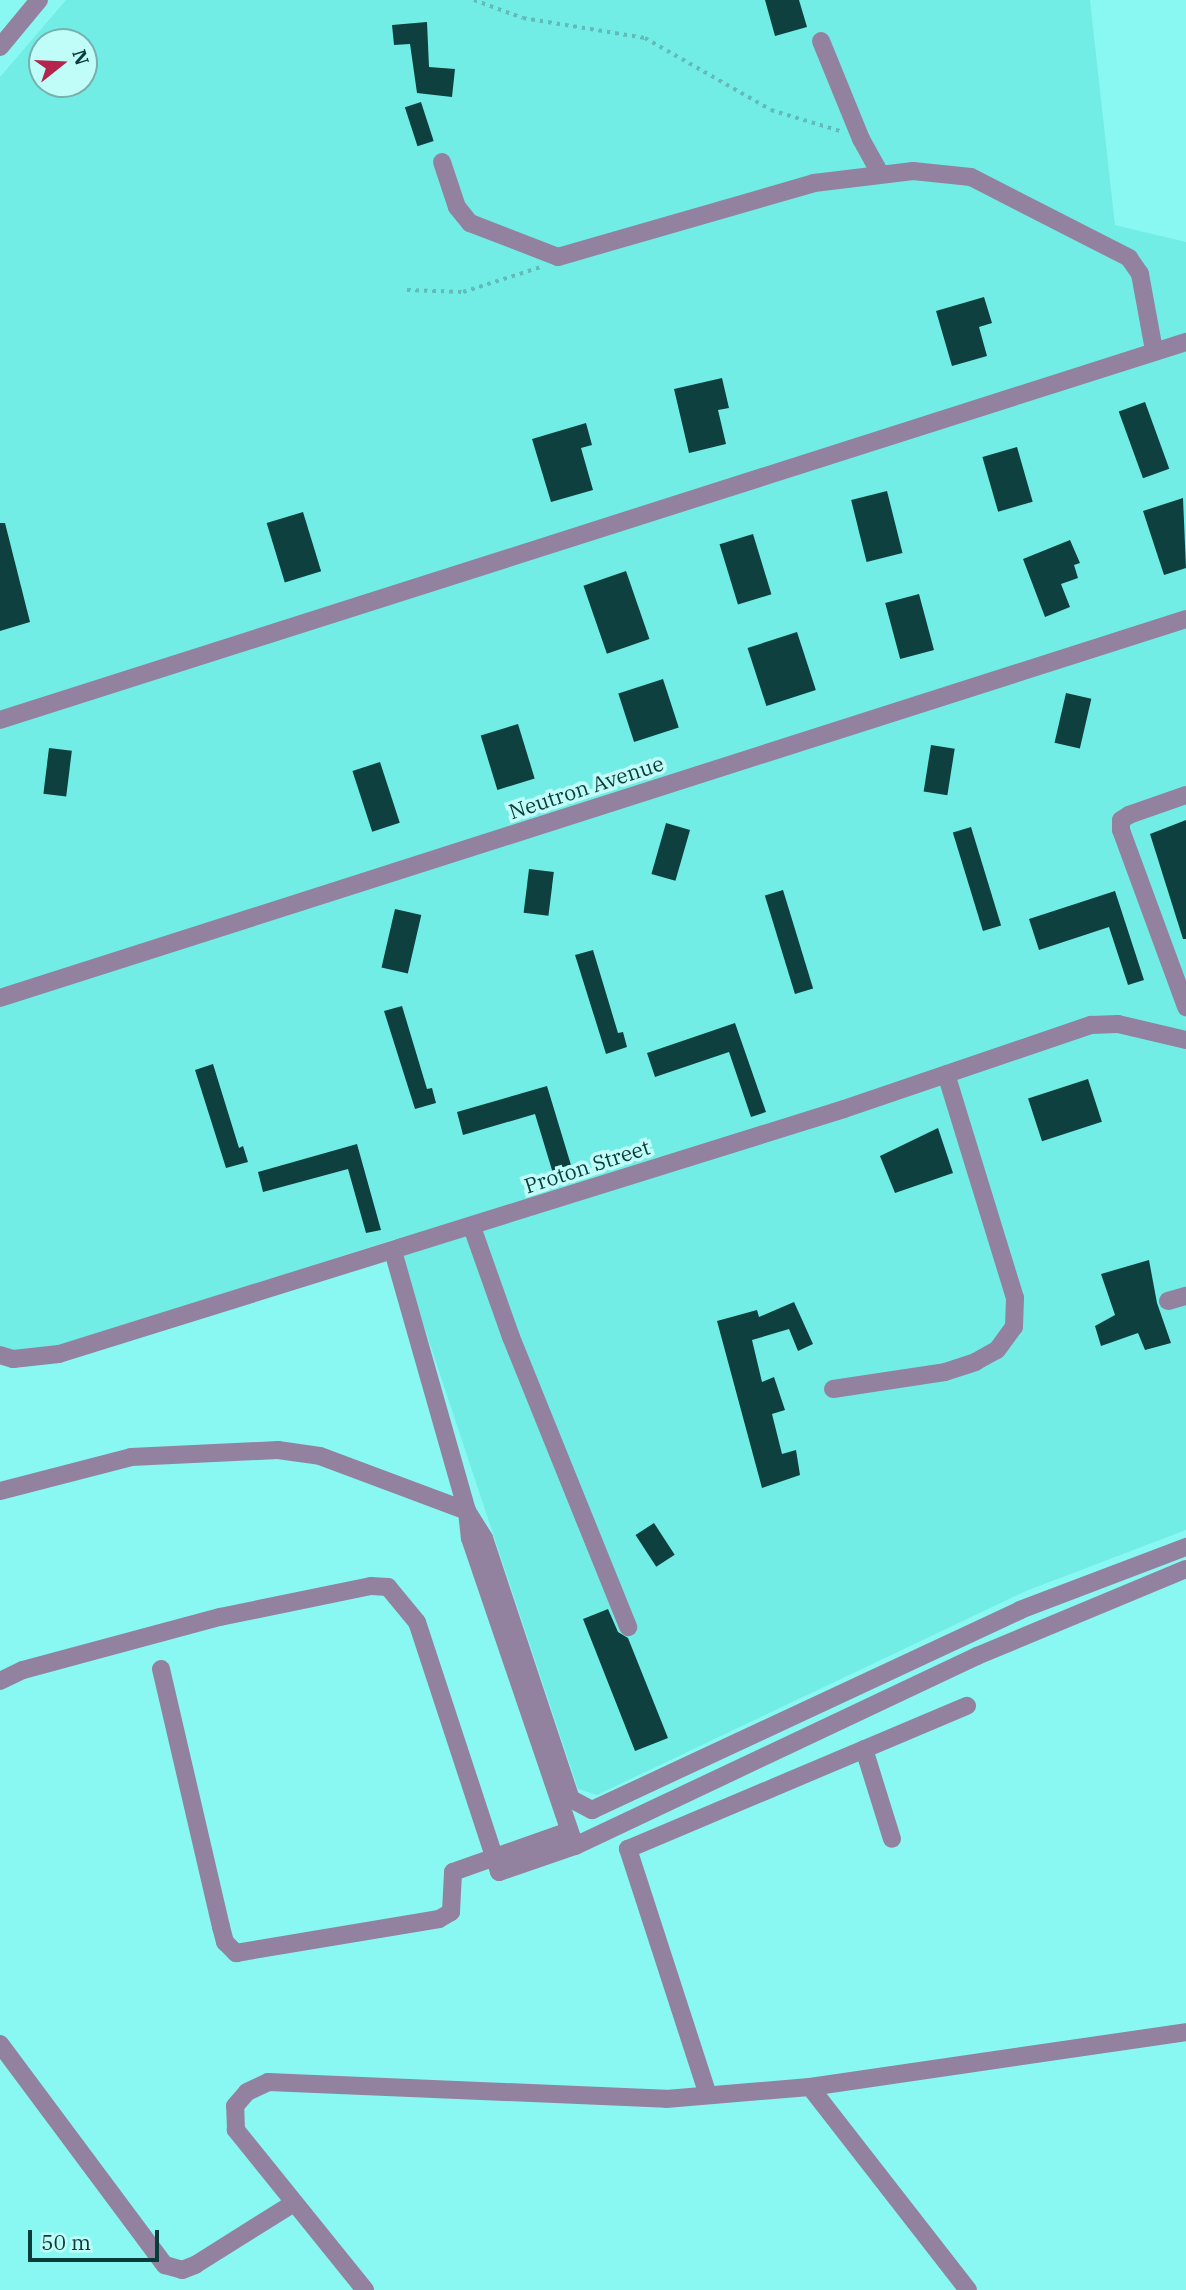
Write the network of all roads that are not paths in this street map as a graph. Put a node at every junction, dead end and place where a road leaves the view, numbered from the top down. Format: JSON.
{"nodes":[{"id":1,"x":39,"y":0,"type":"edge"},
{"id":2,"x":821,"y":41,"type":"dead end"},
{"id":3,"x":0,"y":47,"type":"edge"},
{"id":4,"x":442,"y":162,"type":"dead end"},
{"id":5,"x":880,"y":173,"type":"junction"},
{"id":6,"x":1186,"y":342,"type":"edge"},
{"id":7,"x":1154,"y":350,"type":"junction"},
{"id":8,"x":1186,"y":619,"type":"edge"},
{"id":9,"x":0,"y":720,"type":"edge"},
{"id":10,"x":1186,"y":795,"type":"edge"},
{"id":11,"x":0,"y":998,"type":"edge"},
{"id":12,"x":1186,"y":1007,"type":"edge"},
{"id":13,"x":1186,"y":1040,"type":"edge"},
{"id":14,"x":946,"y":1074,"type":"junction"},
{"id":15,"x":472,"y":1227,"type":"junction"},
{"id":16,"x":393,"y":1251,"type":"junction"},
{"id":17,"x":0,"y":1355,"type":"edge"},
{"id":18,"x":833,"y":1389,"type":"dead end"},
{"id":19,"x":0,"y":1490,"type":"edge"},
{"id":20,"x":467,"y":1511,"type":"junction"},
{"id":21,"x":1186,"y":1547,"type":"edge"},
{"id":22,"x":1186,"y":1569,"type":"edge"},
{"id":23,"x":628,"y":1627,"type":"dead end"},
{"id":24,"x":517,"y":1658,"type":"junction"},
{"id":25,"x":161,"y":1669,"type":"dead end"},
{"id":26,"x":0,"y":1681,"type":"edge"},
{"id":27,"x":967,"y":1706,"type":"dead end"},
{"id":28,"x":863,"y":1749,"type":"junction"},
{"id":29,"x":572,"y":1838,"type":"junction"},
{"id":30,"x":892,"y":1839,"type":"dead end"},
{"id":31,"x":496,"y":1865,"type":"junction"},
{"id":32,"x":1186,"y":2032,"type":"edge"},
{"id":33,"x":0,"y":2044,"type":"edge"},
{"id":34,"x":810,"y":2087,"type":"junction"},
{"id":35,"x":708,"y":2095,"type":"junction"},
{"id":36,"x":294,"y":2203,"type":"junction"},
{"id":37,"x":365,"y":2290,"type":"edge"},
{"id":38,"x":968,"y":2290,"type":"edge"}],
"edges":[{"from":1,"to":3,"type":"street"},
{"from":2,"to":5,"type":"street"},
{"from":4,"to":5,"type":"street"},
{"from":5,"to":7,"type":"street"},
{"from":6,"to":7,"type":"street"},
{"from":7,"to":9,"type":"street"},
{"from":8,"to":11,"type":"street","name":"Neutron Avenue"},
{"from":10,"to":12,"type":"street"},
{"from":13,"to":14,"type":"street","name":"Proton Street"},
{"from":14,"to":15,"type":"street","name":"Proton Street"},
{"from":14,"to":18,"type":"street"},
{"from":15,"to":16,"type":"street","name":"Proton Street"},
{"from":15,"to":23,"type":"street"},
{"from":16,"to":17,"type":"street","name":"Proton Street"},
{"from":16,"to":20,"type":"street"},
{"from":19,"to":20,"type":"street"},
{"from":20,"to":24,"type":"street"},
{"from":21,"to":24,"type":"street"},
{"from":22,"to":29,"type":"street"},
{"from":24,"to":29,"type":"street"},
{"from":25,"to":31,"type":"street"},
{"from":26,"to":31,"type":"street"},
{"from":27,"to":28,"type":"street"},
{"from":28,"to":30,"type":"street"},
{"from":28,"to":35,"type":"street"},
{"from":29,"to":31,"type":"street"},
{"from":32,"to":34,"type":"street"},
{"from":33,"to":36,"type":"street"},
{"from":34,"to":35,"type":"street"},
{"from":34,"to":38,"type":"street"},
{"from":35,"to":36,"type":"street"},
{"from":36,"to":37,"type":"street"}]}
